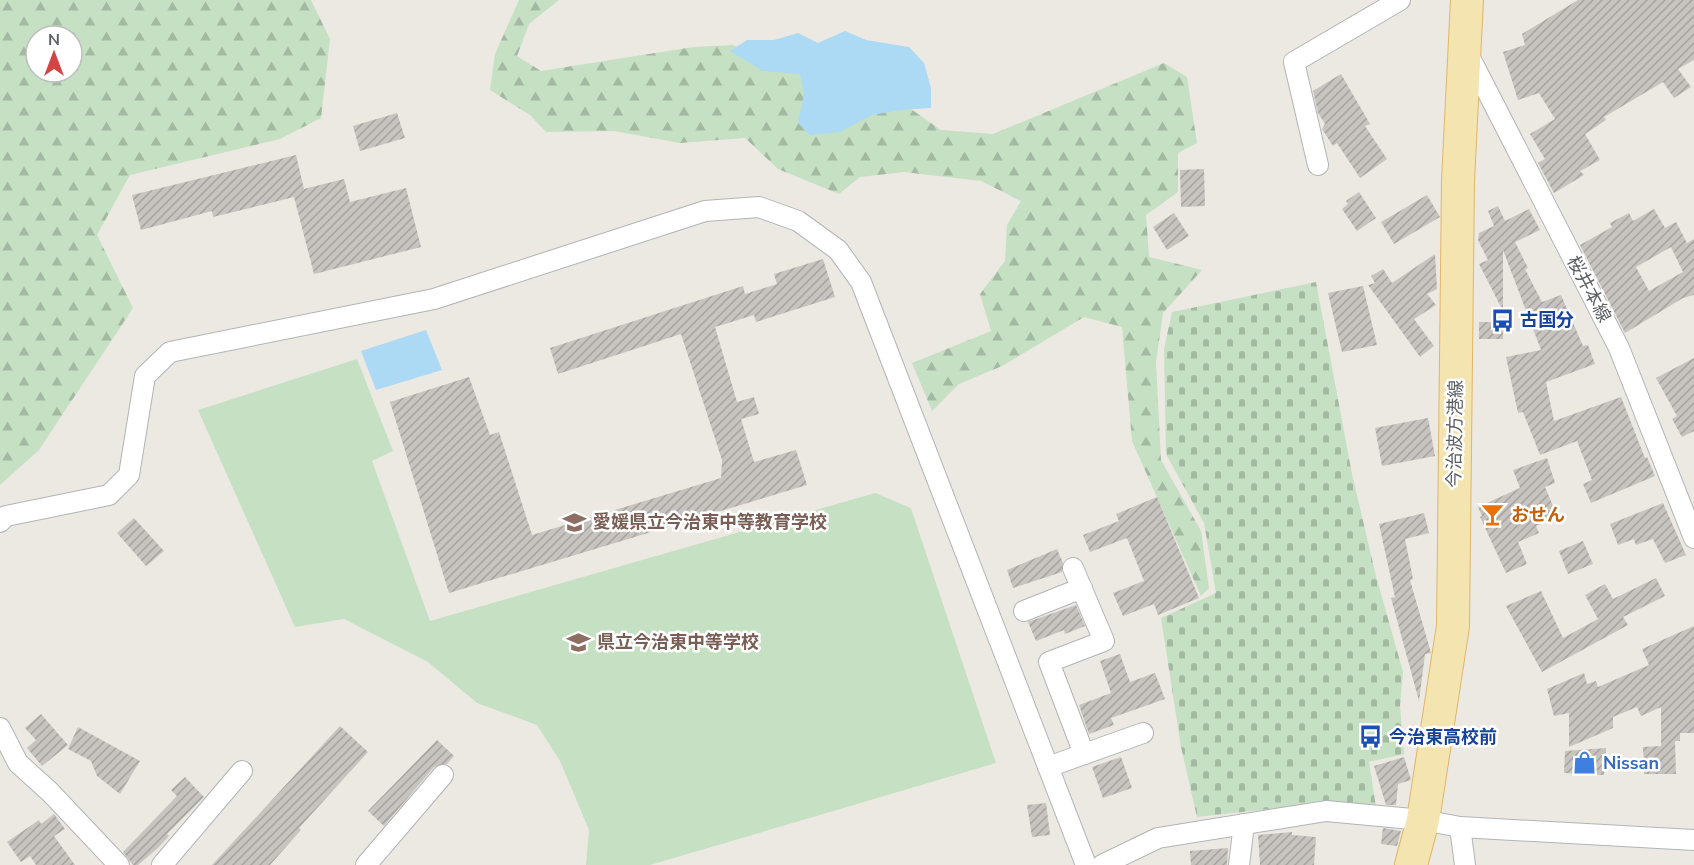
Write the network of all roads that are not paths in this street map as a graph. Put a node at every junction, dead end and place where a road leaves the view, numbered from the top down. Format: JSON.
{"nodes":[{"id":1,"x":1400,"y":0,"type":"edge"},
{"id":2,"x":1467,"y":0,"type":"edge"},
{"id":3,"x":1466,"y":49,"type":"junction"},
{"id":4,"x":1318,"y":165,"type":"dead end"},
{"id":5,"x":0,"y":522,"type":"edge"},
{"id":6,"x":1694,"y":538,"type":"edge"},
{"id":7,"x":1073,"y":568,"type":"dead end"},
{"id":8,"x":1082,"y":588,"type":"junction"},
{"id":9,"x":1024,"y":611,"type":"dead end"},
{"id":10,"x":0,"y":728,"type":"edge"},
{"id":11,"x":1143,"y":733,"type":"dead end"},
{"id":12,"x":1084,"y":754,"type":"junction"},
{"id":13,"x":1048,"y":767,"type":"junction"},
{"id":14,"x":242,"y":771,"type":"dead end"},
{"id":15,"x":443,"y":775,"type":"dead end"},
{"id":16,"x":1423,"y":820,"type":"junction"},
{"id":17,"x":1244,"y":824,"type":"junction"},
{"id":18,"x":1460,"y":827,"type":"junction"},
{"id":19,"x":1694,"y":840,"type":"edge"},
{"id":20,"x":119,"y":865,"type":"edge"},
{"id":21,"x":162,"y":865,"type":"edge"},
{"id":22,"x":366,"y":865,"type":"edge"},
{"id":23,"x":1086,"y":865,"type":"edge"},
{"id":24,"x":1102,"y":865,"type":"edge"},
{"id":25,"x":1239,"y":865,"type":"edge"},
{"id":26,"x":1411,"y":865,"type":"edge"},
{"id":27,"x":1465,"y":865,"type":"edge"}],
"edges":[{"from":1,"to":4,"type":"street"},
{"from":2,"to":3,"type":"main road","name":"今治波方港線"},
{"from":3,"to":6,"type":"street","name":"桜井本線"},
{"from":3,"to":16,"type":"main road","name":"今治波方港線"},
{"from":5,"to":13,"type":"street"},
{"from":7,"to":8,"type":"street"},
{"from":8,"to":9,"type":"street"},
{"from":8,"to":12,"type":"street"},
{"from":10,"to":20,"type":"street"},
{"from":11,"to":12,"type":"street"},
{"from":12,"to":13,"type":"street"},
{"from":13,"to":23,"type":"street"},
{"from":14,"to":21,"type":"street"},
{"from":15,"to":22,"type":"street"},
{"from":16,"to":17,"type":"street"},
{"from":16,"to":18,"type":"street"},
{"from":16,"to":26,"type":"main road","name":"今治波方港線"},
{"from":17,"to":24,"type":"street"},
{"from":17,"to":25,"type":"street"},
{"from":18,"to":19,"type":"street"},
{"from":18,"to":27,"type":"street"}]}
